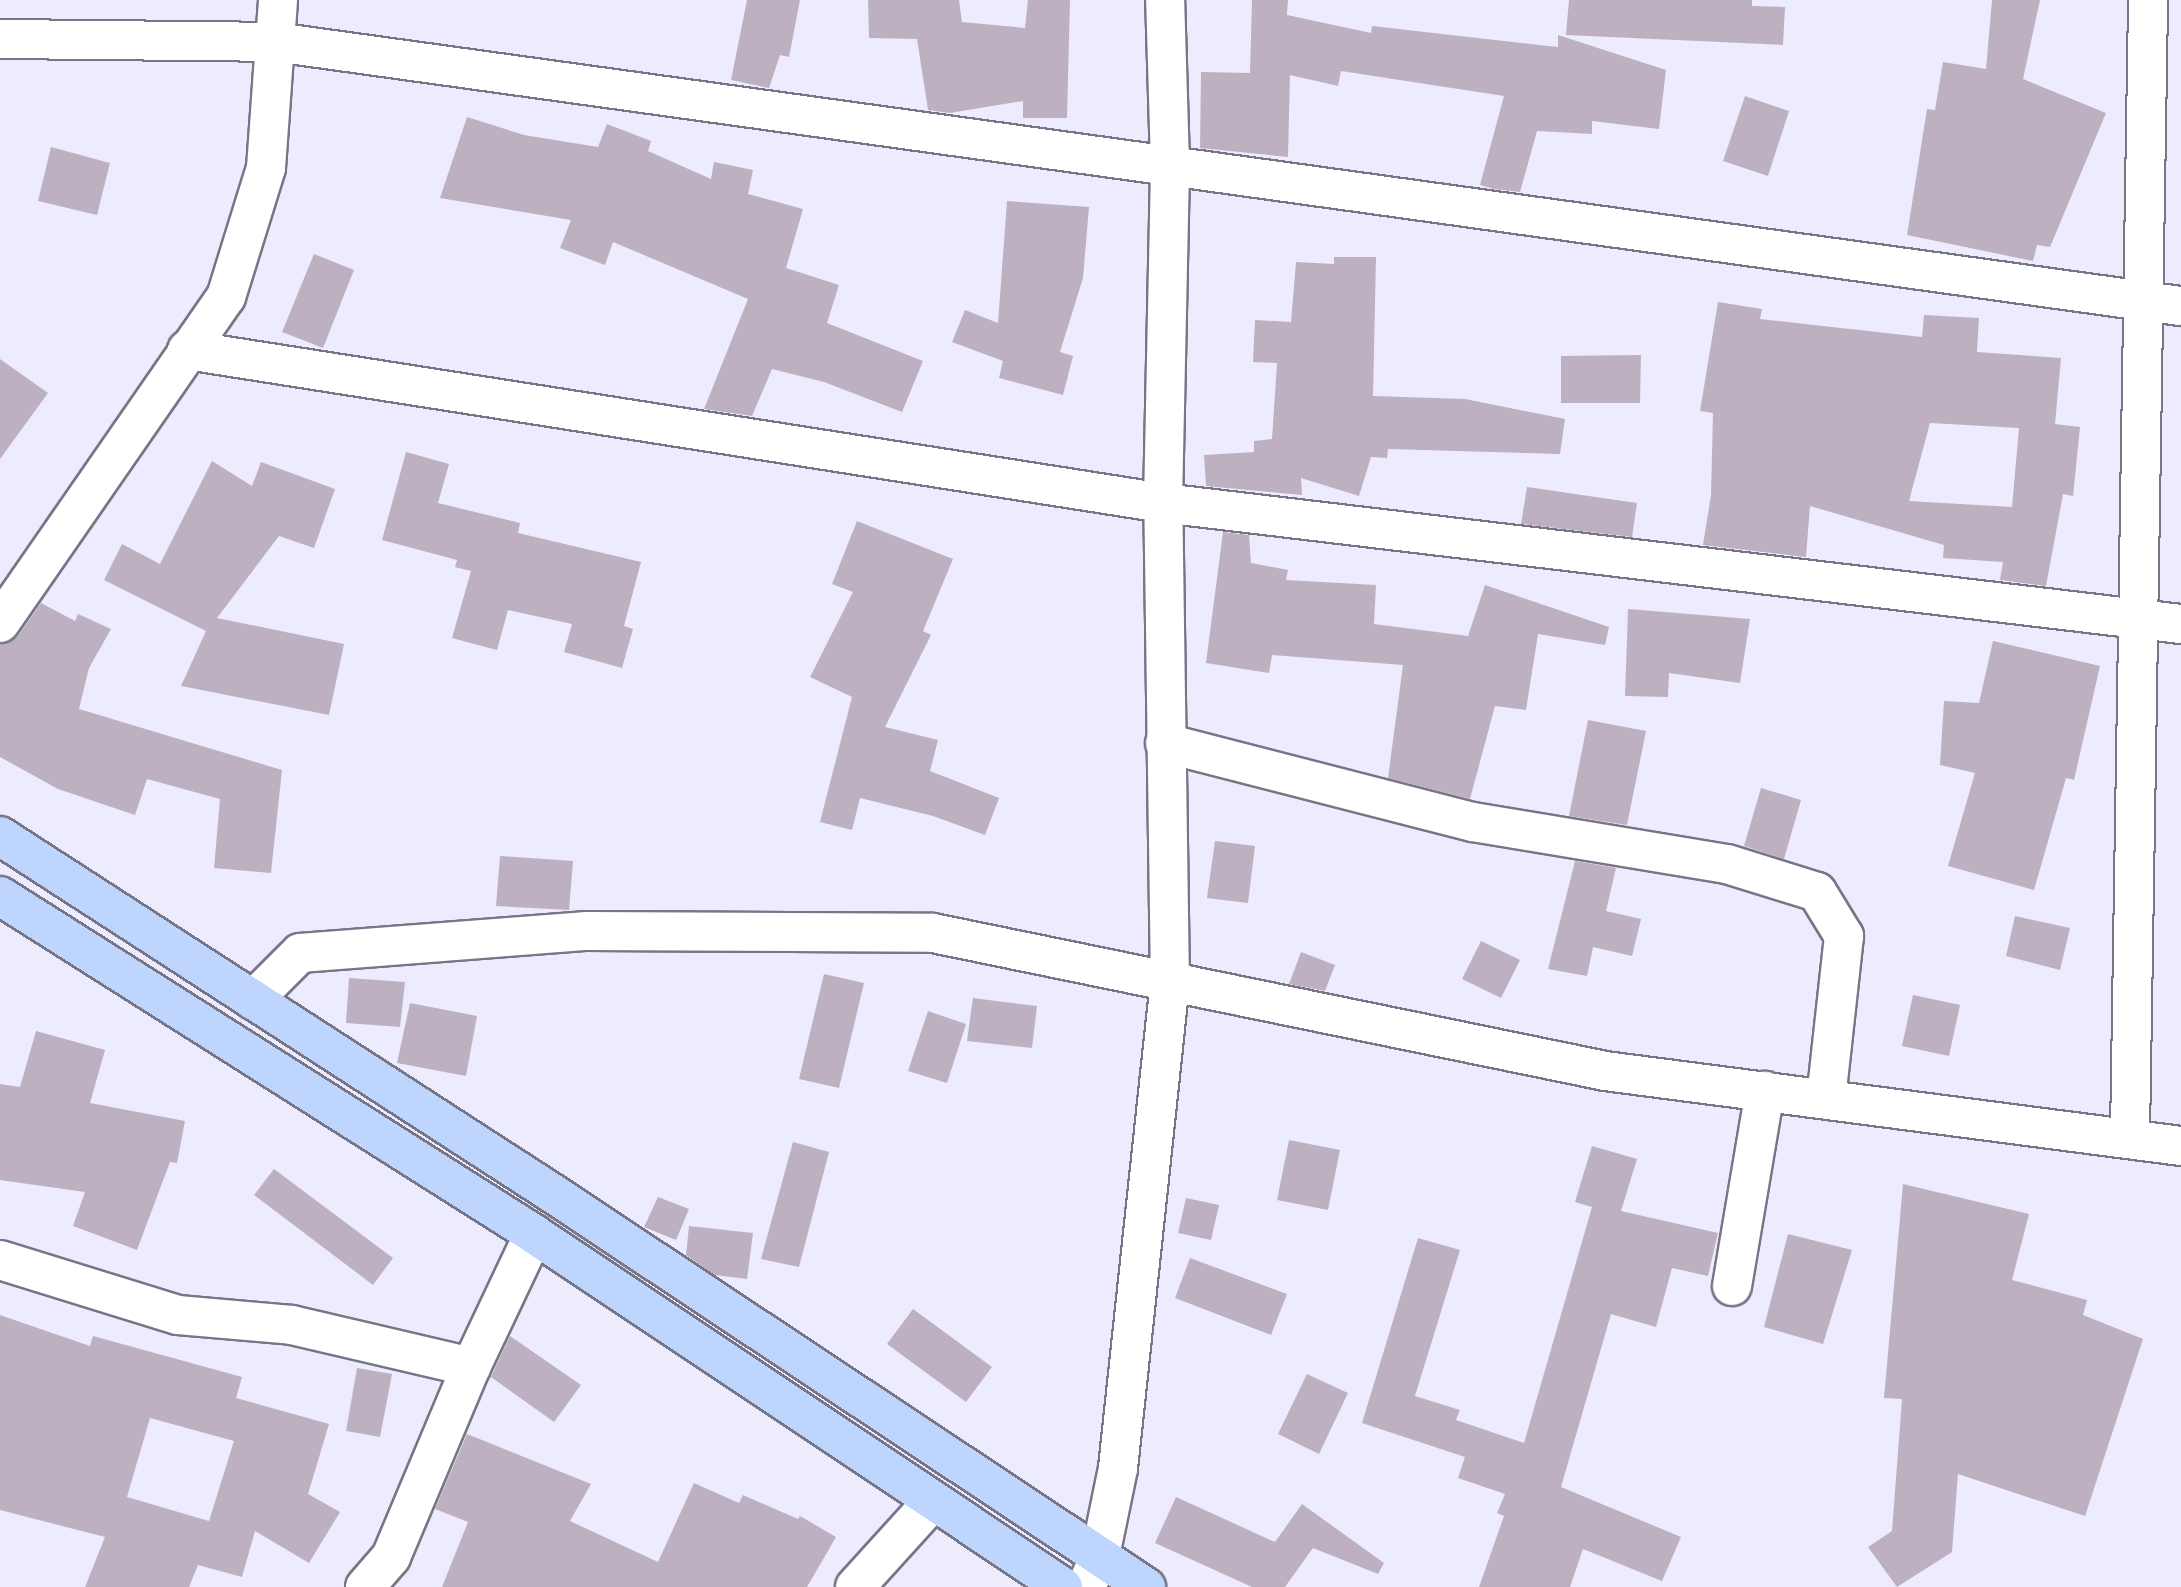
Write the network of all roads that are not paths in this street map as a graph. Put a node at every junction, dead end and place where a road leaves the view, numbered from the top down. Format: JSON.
{"nodes":[{"id":1,"x":278,"y":0,"type":"edge"},
{"id":2,"x":1166,"y":0,"type":"edge"},
{"id":3,"x":2148,"y":0,"type":"edge"},
{"id":4,"x":0,"y":39,"type":"edge"},
{"id":5,"x":275,"y":42,"type":"junction"},
{"id":6,"x":1170,"y":164,"type":"junction"},
{"id":7,"x":2143,"y":300,"type":"junction"},
{"id":8,"x":2181,"y":306,"type":"edge"},
{"id":9,"x":187,"y":350,"type":"junction"},
{"id":10,"x":1163,"y":503,"type":"junction"},
{"id":11,"x":2138,"y":618,"type":"junction"},
{"id":12,"x":0,"y":623,"type":"edge"},
{"id":13,"x":2181,"y":624,"type":"edge"},
{"id":14,"x":1165,"y":743,"type":"junction"},
{"id":15,"x":0,"y":836,"type":"edge"},
{"id":16,"x":0,"y":896,"type":"edge"},
{"id":17,"x":1170,"y":984,"type":"junction"},
{"id":18,"x":253,"y":1000,"type":"junction"},
{"id":19,"x":1765,"y":1091,"type":"junction"},
{"id":20,"x":1826,"y":1098,"type":"junction"},
{"id":21,"x":2130,"y":1136,"type":"junction"},
{"id":22,"x":2181,"y":1146,"type":"edge"},
{"id":23,"x":534,"y":1234,"type":"junction"},
{"id":24,"x":0,"y":1260,"type":"edge"},
{"id":25,"x":1732,"y":1286,"type":"dead end"},
{"id":26,"x":471,"y":1367,"type":"junction"},
{"id":27,"x":932,"y":1502,"type":"junction"},
{"id":28,"x":1093,"y":1571,"type":"edge"},
{"id":29,"x":365,"y":1587,"type":"edge"},
{"id":30,"x":855,"y":1587,"type":"edge"},
{"id":31,"x":1063,"y":1587,"type":"edge"},
{"id":32,"x":1146,"y":1587,"type":"edge"}],
"edges":[{"from":1,"to":5,"type":"street"},
{"from":2,"to":6,"type":"street"},
{"from":3,"to":7,"type":"street"},
{"from":4,"to":5,"type":"street"},
{"from":5,"to":6,"type":"street"},
{"from":5,"to":9,"type":"street"},
{"from":6,"to":7,"type":"street"},
{"from":6,"to":10,"type":"street"},
{"from":7,"to":8,"type":"street"},
{"from":7,"to":11,"type":"street"},
{"from":9,"to":10,"type":"street"},
{"from":9,"to":12,"type":"street"},
{"from":10,"to":11,"type":"street"},
{"from":10,"to":14,"type":"street"},
{"from":11,"to":13,"type":"street"},
{"from":11,"to":21,"type":"street"},
{"from":14,"to":17,"type":"street"},
{"from":14,"to":20,"type":"street"},
{"from":15,"to":18,"type":"main road"},
{"from":16,"to":23,"type":"main road"},
{"from":17,"to":18,"type":"street"},
{"from":17,"to":19,"type":"street"},
{"from":17,"to":28,"type":"street"},
{"from":18,"to":28,"type":"main road"},
{"from":19,"to":20,"type":"street"},
{"from":19,"to":25,"type":"street"},
{"from":20,"to":21,"type":"street"},
{"from":21,"to":22,"type":"street"},
{"from":23,"to":26,"type":"street"},
{"from":23,"to":27,"type":"main road"},
{"from":24,"to":26,"type":"street"},
{"from":26,"to":29,"type":"street"},
{"from":27,"to":30,"type":"street"},
{"from":27,"to":31,"type":"main road"},
{"from":28,"to":32,"type":"main road"}]}
